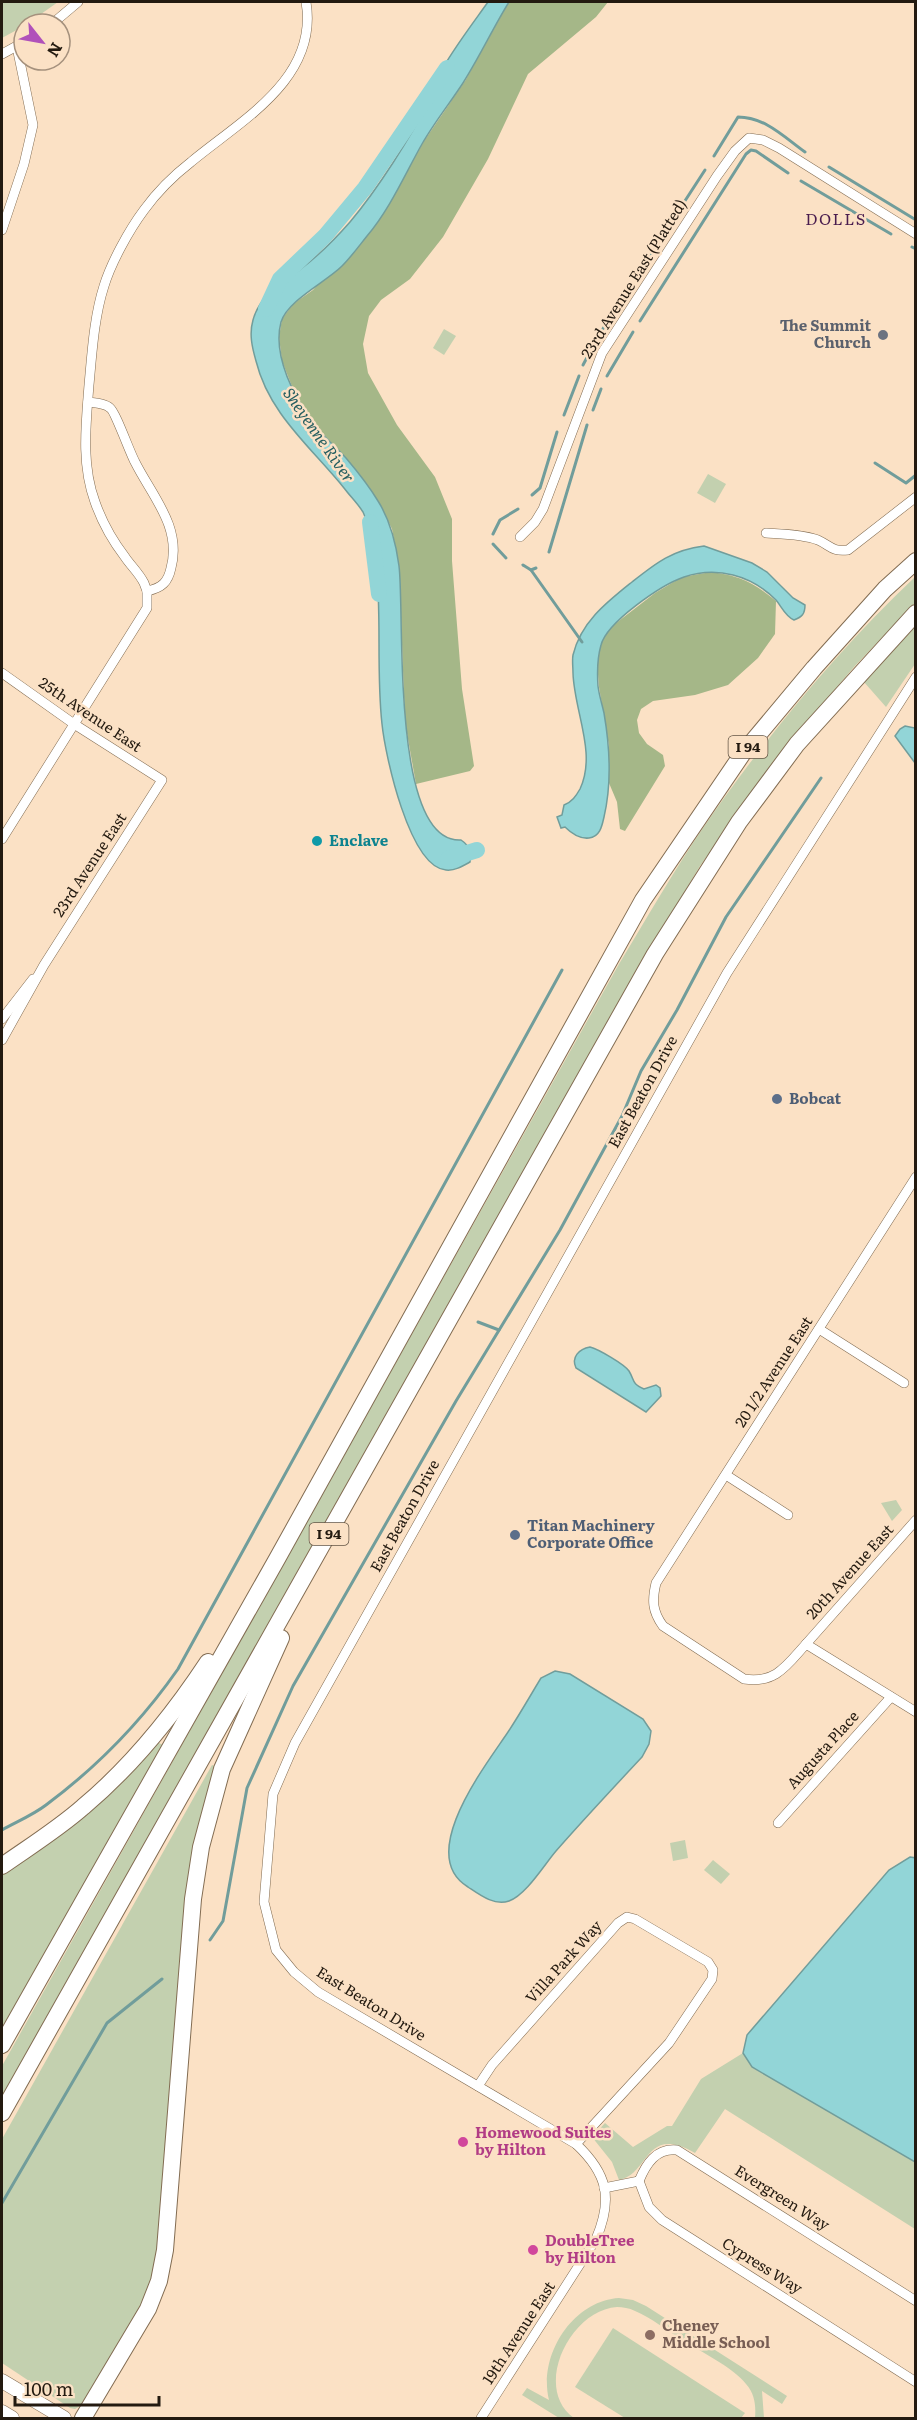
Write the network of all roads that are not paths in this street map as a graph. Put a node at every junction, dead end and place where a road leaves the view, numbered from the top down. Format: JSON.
{"nodes":[{"id":1,"x":78,"y":2,"type":"edge"},
{"id":2,"x":306,"y":2,"type":"edge"},
{"id":3,"x":66,"y":12,"type":"edge"},
{"id":4,"x":24,"y":72,"type":"edge"},
{"id":5,"x":2,"y":230,"type":"edge"},
{"id":6,"x":915,"y":234,"type":"edge"},
{"id":7,"x":88,"y":402,"type":"junction"},
{"id":8,"x":915,"y":497,"type":"edge"},
{"id":9,"x":766,"y":532,"type":"dead end"},
{"id":10,"x":520,"y":537,"type":"dead end"},
{"id":11,"x":915,"y":561,"type":"edge"},
{"id":12,"x":147,"y":591,"type":"junction"},
{"id":13,"x":915,"y":613,"type":"edge"},
{"id":14,"x":2,"y":673,"type":"edge"},
{"id":15,"x":915,"y":676,"type":"edge"},
{"id":16,"x":75,"y":724,"type":"junction"},
{"id":17,"x":162,"y":780,"type":"joint"},
{"id":18,"x":2,"y":839,"type":"edge"},
{"id":19,"x":44,"y":965,"type":"junction"},
{"id":20,"x":2,"y":1019,"type":"edge"},
{"id":21,"x":2,"y":1040,"type":"edge"},
{"id":22,"x":914,"y":1184,"type":"edge"},
{"id":23,"x":819,"y":1329,"type":"junction"},
{"id":24,"x":904,"y":1383,"type":"dead end"},
{"id":25,"x":726,"y":1475,"type":"junction"},
{"id":26,"x":788,"y":1515,"type":"dead end"},
{"id":27,"x":914,"y":1523,"type":"edge"},
{"id":28,"x":321,"y":1547,"type":"junction"},
{"id":29,"x":278,"y":1559,"type":"junction"},
{"id":30,"x":656,"y":1583,"type":"joint"},
{"id":31,"x":806,"y":1644,"type":"junction"},
{"id":32,"x":891,"y":1697,"type":"junction"},
{"id":33,"x":915,"y":1712,"type":"edge"},
{"id":34,"x":778,"y":1823,"type":"dead end"},
{"id":35,"x":2,"y":1866,"type":"edge"},
{"id":36,"x":2,"y":2045,"type":"edge"},
{"id":37,"x":478,"y":2086,"type":"junction"},
{"id":38,"x":2,"y":2113,"type":"edge"},
{"id":39,"x":576,"y":2145,"type":"junction"},
{"id":40,"x":639,"y":2181,"type":"junction"},
{"id":41,"x":604,"y":2188,"type":"junction"},
{"id":42,"x":581,"y":2263,"type":"joint"},
{"id":43,"x":915,"y":2301,"type":"edge"},
{"id":44,"x":2,"y":2380,"type":"edge"},
{"id":45,"x":915,"y":2382,"type":"edge"},
{"id":46,"x":2,"y":2412,"type":"edge"},
{"id":47,"x":12,"y":2418,"type":"edge"},
{"id":48,"x":64,"y":2418,"type":"edge"},
{"id":49,"x":83,"y":2418,"type":"edge"},
{"id":50,"x":481,"y":2418,"type":"edge"}],
"edges":[{"from":1,"to":3,"type":"street"},
{"from":2,"to":7,"type":"street"},
{"from":4,"to":5,"type":"street"},
{"from":6,"to":10,"type":"street","name":"23rd Avenue East (Platted)"},
{"from":7,"to":12,"type":"street"},
{"from":7,"to":12,"type":"street"},
{"from":8,"to":9,"type":"street"},
{"from":11,"to":29,"type":"highway","number":"I 94"},
{"from":12,"to":16,"type":"street"},
{"from":13,"to":28,"type":"highway","number":"I 94"},
{"from":14,"to":16,"type":"street","name":"25th Avenue East"},
{"from":15,"to":37,"type":"street","name":"East Beaton Drive"},
{"from":16,"to":17,"type":"street","name":"25th Avenue East"},
{"from":16,"to":18,"type":"street"},
{"from":17,"to":19,"type":"street","name":"23rd Avenue East"},
{"from":19,"to":20,"type":"street","name":"23rd Avenue East"},
{"from":19,"to":21,"type":"street","name":"23rd Avenue East"},
{"from":22,"to":23,"type":"street","name":"20 1/2 Avenue East"},
{"from":23,"to":24,"type":"street"},
{"from":23,"to":25,"type":"street","name":"20 1/2 Avenue East"},
{"from":25,"to":26,"type":"street"},
{"from":25,"to":30,"type":"street","name":"20 1/2 Avenue East"},
{"from":27,"to":31,"type":"street","name":"20th Avenue East"},
{"from":28,"to":38,"type":"highway","number":"I 94"},
{"from":28,"to":49,"type":"highway"},
{"from":29,"to":35,"type":"highway"},
{"from":29,"to":36,"type":"highway","number":"I 94"},
{"from":30,"to":31,"type":"street","name":"20th Avenue East"},
{"from":31,"to":32,"type":"street"},
{"from":32,"to":33,"type":"street"},
{"from":32,"to":34,"type":"street","name":"Augusta Place"},
{"from":37,"to":39,"type":"street","name":"East Beaton Drive"},
{"from":37,"to":39,"type":"street","name":"Villa Park Way"},
{"from":39,"to":41,"type":"street","name":"East Beaton Drive"},
{"from":40,"to":41,"type":"street"},
{"from":40,"to":43,"type":"street","name":"Evergreen Way"},
{"from":40,"to":45,"type":"street","name":"Cypress Way"},
{"from":41,"to":42,"type":"street","name":"East Beaton Drive"},
{"from":42,"to":50,"type":"street","name":"19th Avenue East"},
{"from":44,"to":48,"type":"main road"},
{"from":46,"to":47,"type":"main road"}]}
